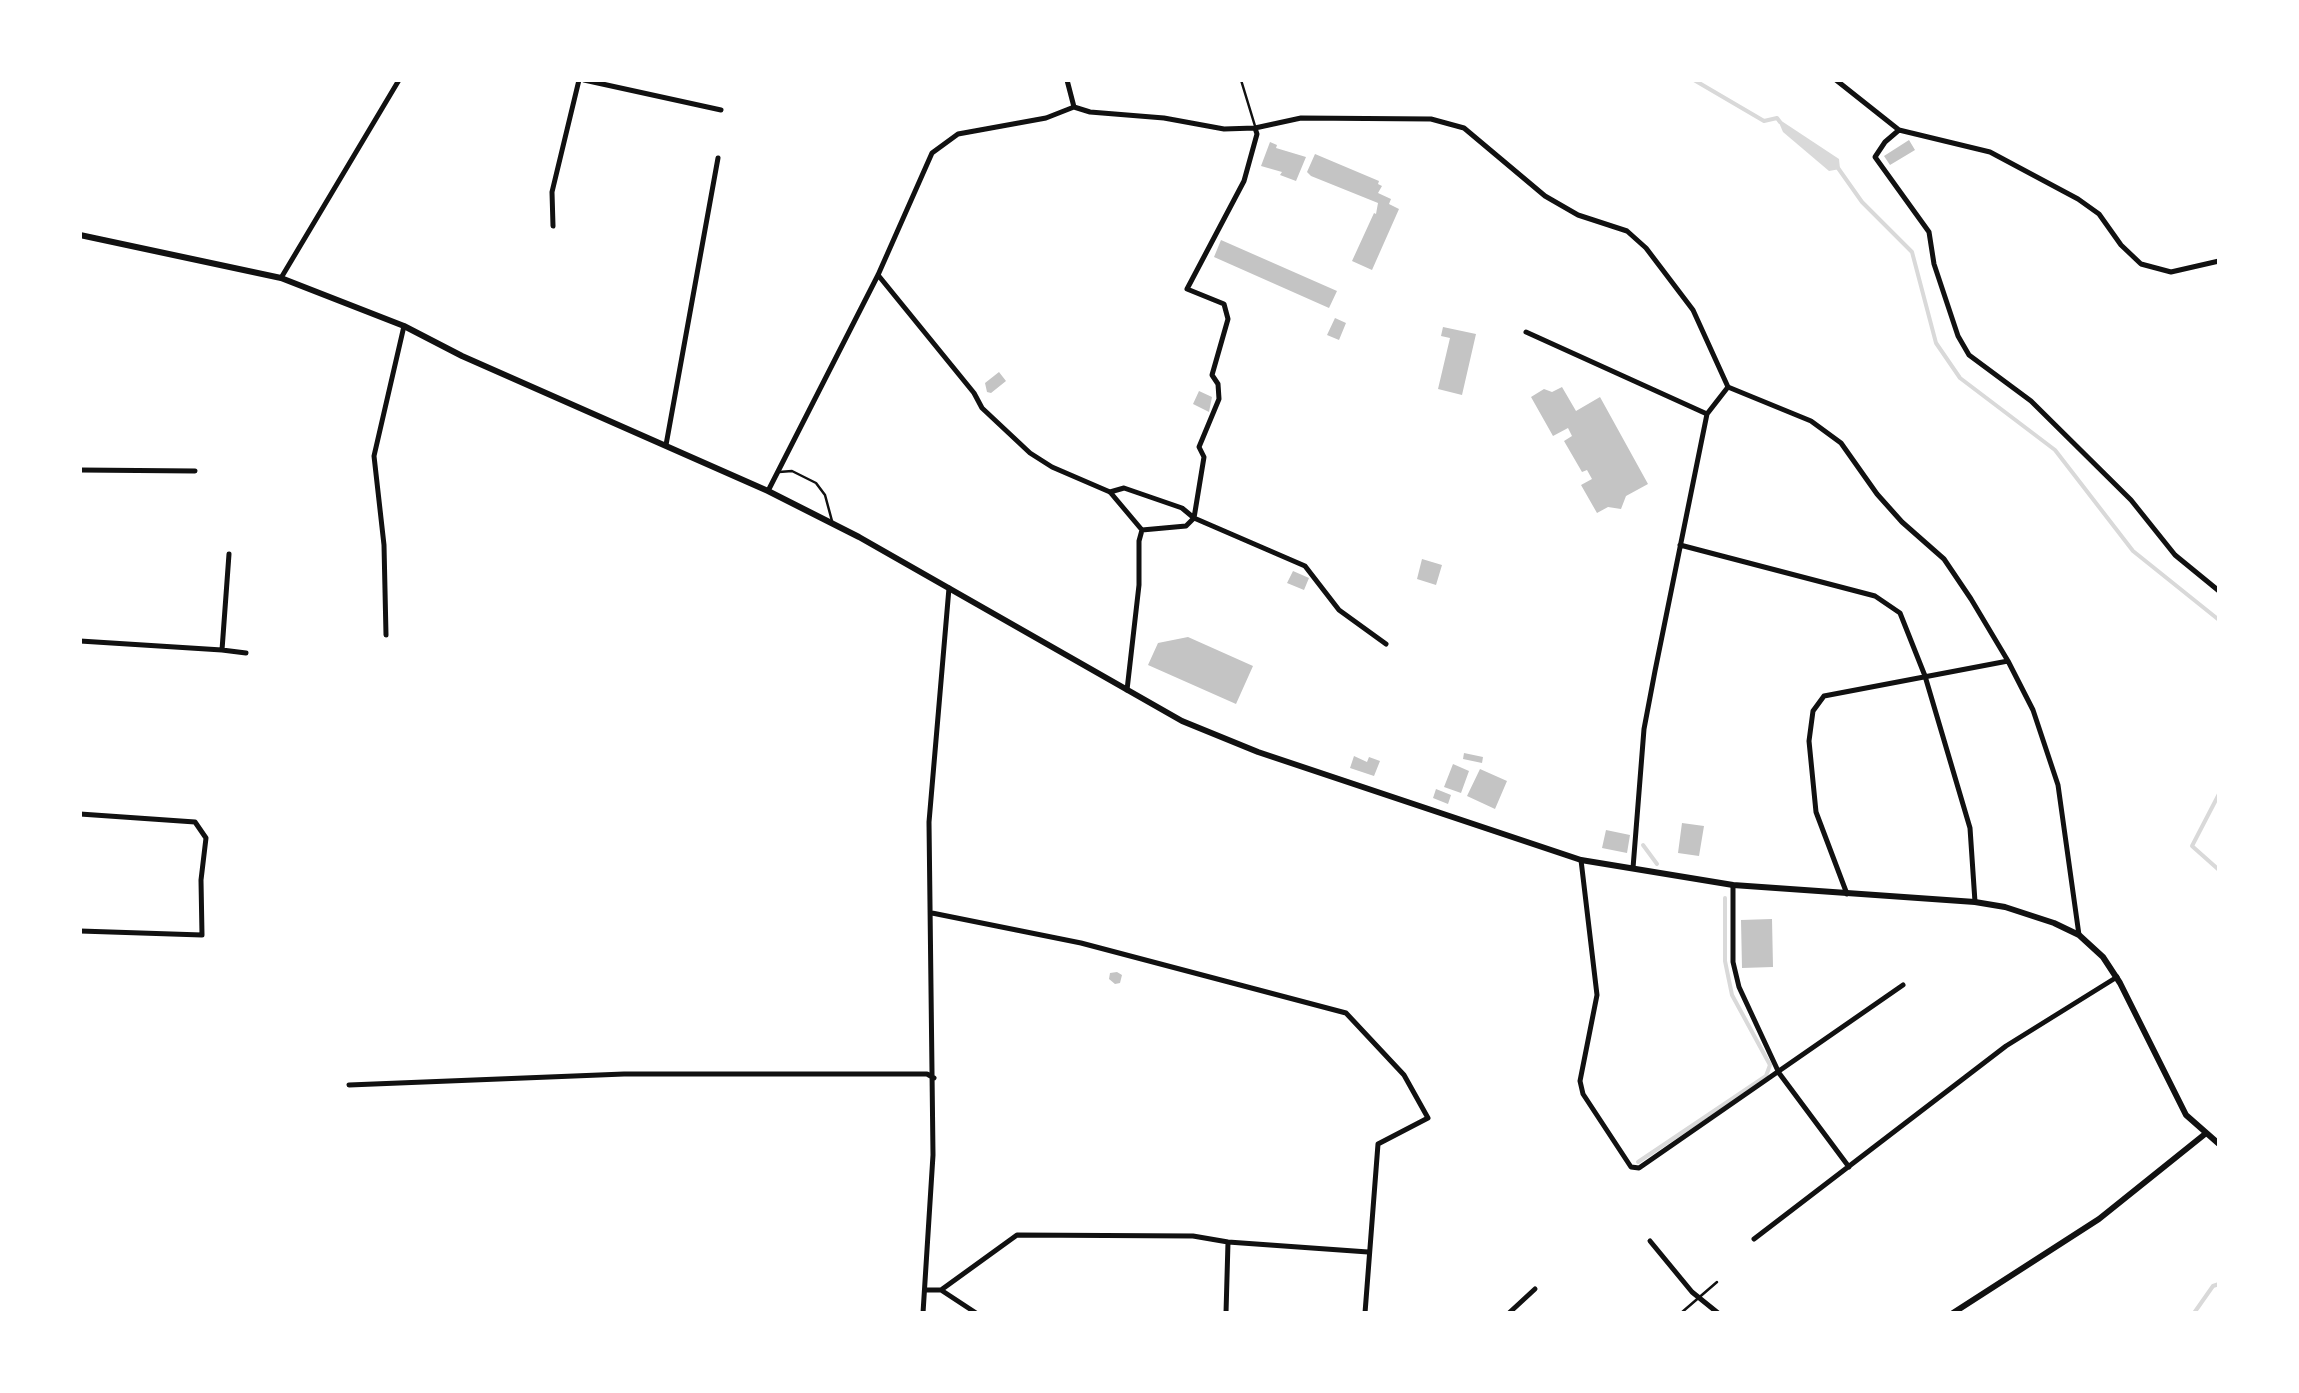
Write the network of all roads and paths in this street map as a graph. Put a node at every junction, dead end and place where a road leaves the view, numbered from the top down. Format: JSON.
{"nodes":[{"id":1,"x":399,"y":80,"type":"edge"},
{"id":2,"x":581,"y":80,"type":"edge"},
{"id":3,"x":1067,"y":80,"type":"edge"},
{"id":4,"x":1241,"y":80,"type":"edge"},
{"id":5,"x":1836,"y":80,"type":"edge"},
{"id":6,"x":1074,"y":107,"type":"junction"},
{"id":7,"x":721,"y":110,"type":"dead end"},
{"id":8,"x":1255,"y":128,"type":"junction"},
{"id":9,"x":1899,"y":130,"type":"junction"},
{"id":10,"x":718,"y":158,"type":"dead end"},
{"id":11,"x":552,"y":226,"type":"dead end"},
{"id":12,"x":80,"y":235,"type":"edge"},
{"id":13,"x":2219,"y":261,"type":"edge"},
{"id":14,"x":878,"y":275,"type":"junction"},
{"id":15,"x":282,"y":278,"type":"junction"},
{"id":16,"x":404,"y":326,"type":"junction"},
{"id":17,"x":1526,"y":332,"type":"dead end"},
{"id":18,"x":1728,"y":387,"type":"junction"},
{"id":19,"x":1707,"y":414,"type":"junction"},
{"id":20,"x":666,"y":444,"type":"junction"},
{"id":21,"x":80,"y":470,"type":"edge"},
{"id":22,"x":195,"y":471,"type":"dead end"},
{"id":23,"x":777,"y":472,"type":"junction"},
{"id":24,"x":768,"y":491,"type":"junction"},
{"id":25,"x":1110,"y":492,"type":"junction"},
{"id":26,"x":1194,"y":518,"type":"junction"},
{"id":27,"x":834,"y":524,"type":"junction"},
{"id":28,"x":1142,"y":530,"type":"junction"},
{"id":29,"x":1680,"y":544,"type":"junction"},
{"id":30,"x":229,"y":554,"type":"dead end"},
{"id":31,"x":949,"y":588,"type":"junction"},
{"id":32,"x":2219,"y":591,"type":"edge"},
{"id":33,"x":386,"y":635,"type":"dead end"},
{"id":34,"x":80,"y":642,"type":"edge"},
{"id":35,"x":1386,"y":644,"type":"dead end"},
{"id":36,"x":222,"y":650,"type":"junction"},
{"id":37,"x":246,"y":653,"type":"dead end"},
{"id":38,"x":2008,"y":660,"type":"junction"},
{"id":39,"x":1924,"y":676,"type":"junction"},
{"id":40,"x":1126,"y":690,"type":"junction"},
{"id":41,"x":80,"y":814,"type":"edge"},
{"id":42,"x":1582,"y":860,"type":"junction"},
{"id":43,"x":1633,"y":868,"type":"junction"},
{"id":44,"x":1732,"y":885,"type":"junction"},
{"id":45,"x":1847,"y":894,"type":"junction"},
{"id":46,"x":1975,"y":902,"type":"junction"},
{"id":47,"x":932,"y":912,"type":"junction"},
{"id":48,"x":80,"y":931,"type":"edge"},
{"id":49,"x":2078,"y":934,"type":"junction"},
{"id":50,"x":2117,"y":976,"type":"junction"},
{"id":51,"x":1903,"y":985,"type":"dead end"},
{"id":52,"x":1779,"y":1073,"type":"junction"},
{"id":53,"x":934,"y":1078,"type":"junction"},
{"id":54,"x":349,"y":1085,"type":"dead end"},
{"id":55,"x":2205,"y":1134,"type":"junction"},
{"id":56,"x":2219,"y":1144,"type":"edge"},
{"id":57,"x":1849,"y":1167,"type":"junction"},
{"id":58,"x":1754,"y":1239,"type":"dead end"},
{"id":59,"x":1650,"y":1240,"type":"dead end"},
{"id":60,"x":1228,"y":1242,"type":"junction"},
{"id":61,"x":1368,"y":1252,"type":"junction"},
{"id":62,"x":1717,"y":1282,"type":"dead end"},
{"id":63,"x":1535,"y":1289,"type":"dead end"},
{"id":64,"x":924,"y":1290,"type":"junction"},
{"id":65,"x":941,"y":1290,"type":"junction"},
{"id":66,"x":1698,"y":1298,"type":"junction"},
{"id":67,"x":923,"y":1313,"type":"edge"},
{"id":68,"x":976,"y":1313,"type":"edge"},
{"id":69,"x":1226,"y":1313,"type":"edge"},
{"id":70,"x":1364,"y":1313,"type":"edge"},
{"id":71,"x":1509,"y":1313,"type":"edge"},
{"id":72,"x":1681,"y":1313,"type":"edge"},
{"id":73,"x":1718,"y":1313,"type":"edge"},
{"id":74,"x":1952,"y":1313,"type":"edge"}],
"edges":[{"from":1,"to":15,"type":"street"},
{"from":2,"to":7,"type":"street"},
{"from":2,"to":11,"type":"street"},
{"from":3,"to":6,"type":"street"},
{"from":4,"to":8,"type":"lane"},
{"from":5,"to":9,"type":"street"},
{"from":6,"to":8,"type":"street"},
{"from":6,"to":14,"type":"street"},
{"from":8,"to":18,"type":"street"},
{"from":8,"to":26,"type":"street"},
{"from":9,"to":13,"type":"street"},
{"from":9,"to":32,"type":"street"},
{"from":10,"to":20,"type":"street"},
{"from":12,"to":15,"type":"main road"},
{"from":14,"to":23,"type":"street"},
{"from":14,"to":25,"type":"street"},
{"from":15,"to":16,"type":"main road"},
{"from":16,"to":20,"type":"main road"},
{"from":16,"to":33,"type":"street"},
{"from":17,"to":19,"type":"street"},
{"from":18,"to":19,"type":"street"},
{"from":18,"to":38,"type":"street"},
{"from":19,"to":29,"type":"street"},
{"from":20,"to":24,"type":"main road"},
{"from":21,"to":22,"type":"street"},
{"from":23,"to":24,"type":"street"},
{"from":23,"to":27,"type":"lane"},
{"from":24,"to":27,"type":"main road"},
{"from":25,"to":26,"type":"street"},
{"from":25,"to":28,"type":"street"},
{"from":26,"to":28,"type":"street"},
{"from":26,"to":35,"type":"street"},
{"from":27,"to":31,"type":"main road"},
{"from":28,"to":40,"type":"street"},
{"from":29,"to":39,"type":"street"},
{"from":29,"to":43,"type":"street"},
{"from":30,"to":36,"type":"street"},
{"from":31,"to":40,"type":"main road"},
{"from":31,"to":47,"type":"street"},
{"from":34,"to":36,"type":"street"},
{"from":36,"to":37,"type":"street"},
{"from":38,"to":39,"type":"street"},
{"from":38,"to":49,"type":"street"},
{"from":39,"to":45,"type":"street"},
{"from":39,"to":46,"type":"street"},
{"from":40,"to":42,"type":"main road"},
{"from":41,"to":48,"type":"street"},
{"from":42,"to":43,"type":"main road"},
{"from":42,"to":52,"type":"street"},
{"from":43,"to":44,"type":"main road"},
{"from":44,"to":45,"type":"main road"},
{"from":44,"to":52,"type":"street"},
{"from":45,"to":46,"type":"main road"},
{"from":46,"to":49,"type":"main road"},
{"from":47,"to":53,"type":"street"},
{"from":47,"to":61,"type":"street"},
{"from":49,"to":50,"type":"main road"},
{"from":50,"to":55,"type":"main road"},
{"from":50,"to":57,"type":"street"},
{"from":51,"to":52,"type":"street"},
{"from":52,"to":57,"type":"street"},
{"from":53,"to":54,"type":"street"},
{"from":53,"to":64,"type":"street"},
{"from":55,"to":56,"type":"main road"},
{"from":55,"to":74,"type":"main road"},
{"from":57,"to":58,"type":"street"},
{"from":59,"to":66,"type":"street"},
{"from":60,"to":61,"type":"street"},
{"from":60,"to":65,"type":"street"},
{"from":60,"to":69,"type":"street"},
{"from":61,"to":70,"type":"street"},
{"from":62,"to":66,"type":"lane"},
{"from":63,"to":71,"type":"street"},
{"from":64,"to":65,"type":"street"},
{"from":64,"to":67,"type":"street"},
{"from":65,"to":68,"type":"street"},
{"from":66,"to":72,"type":"lane"},
{"from":66,"to":73,"type":"street"}]}
